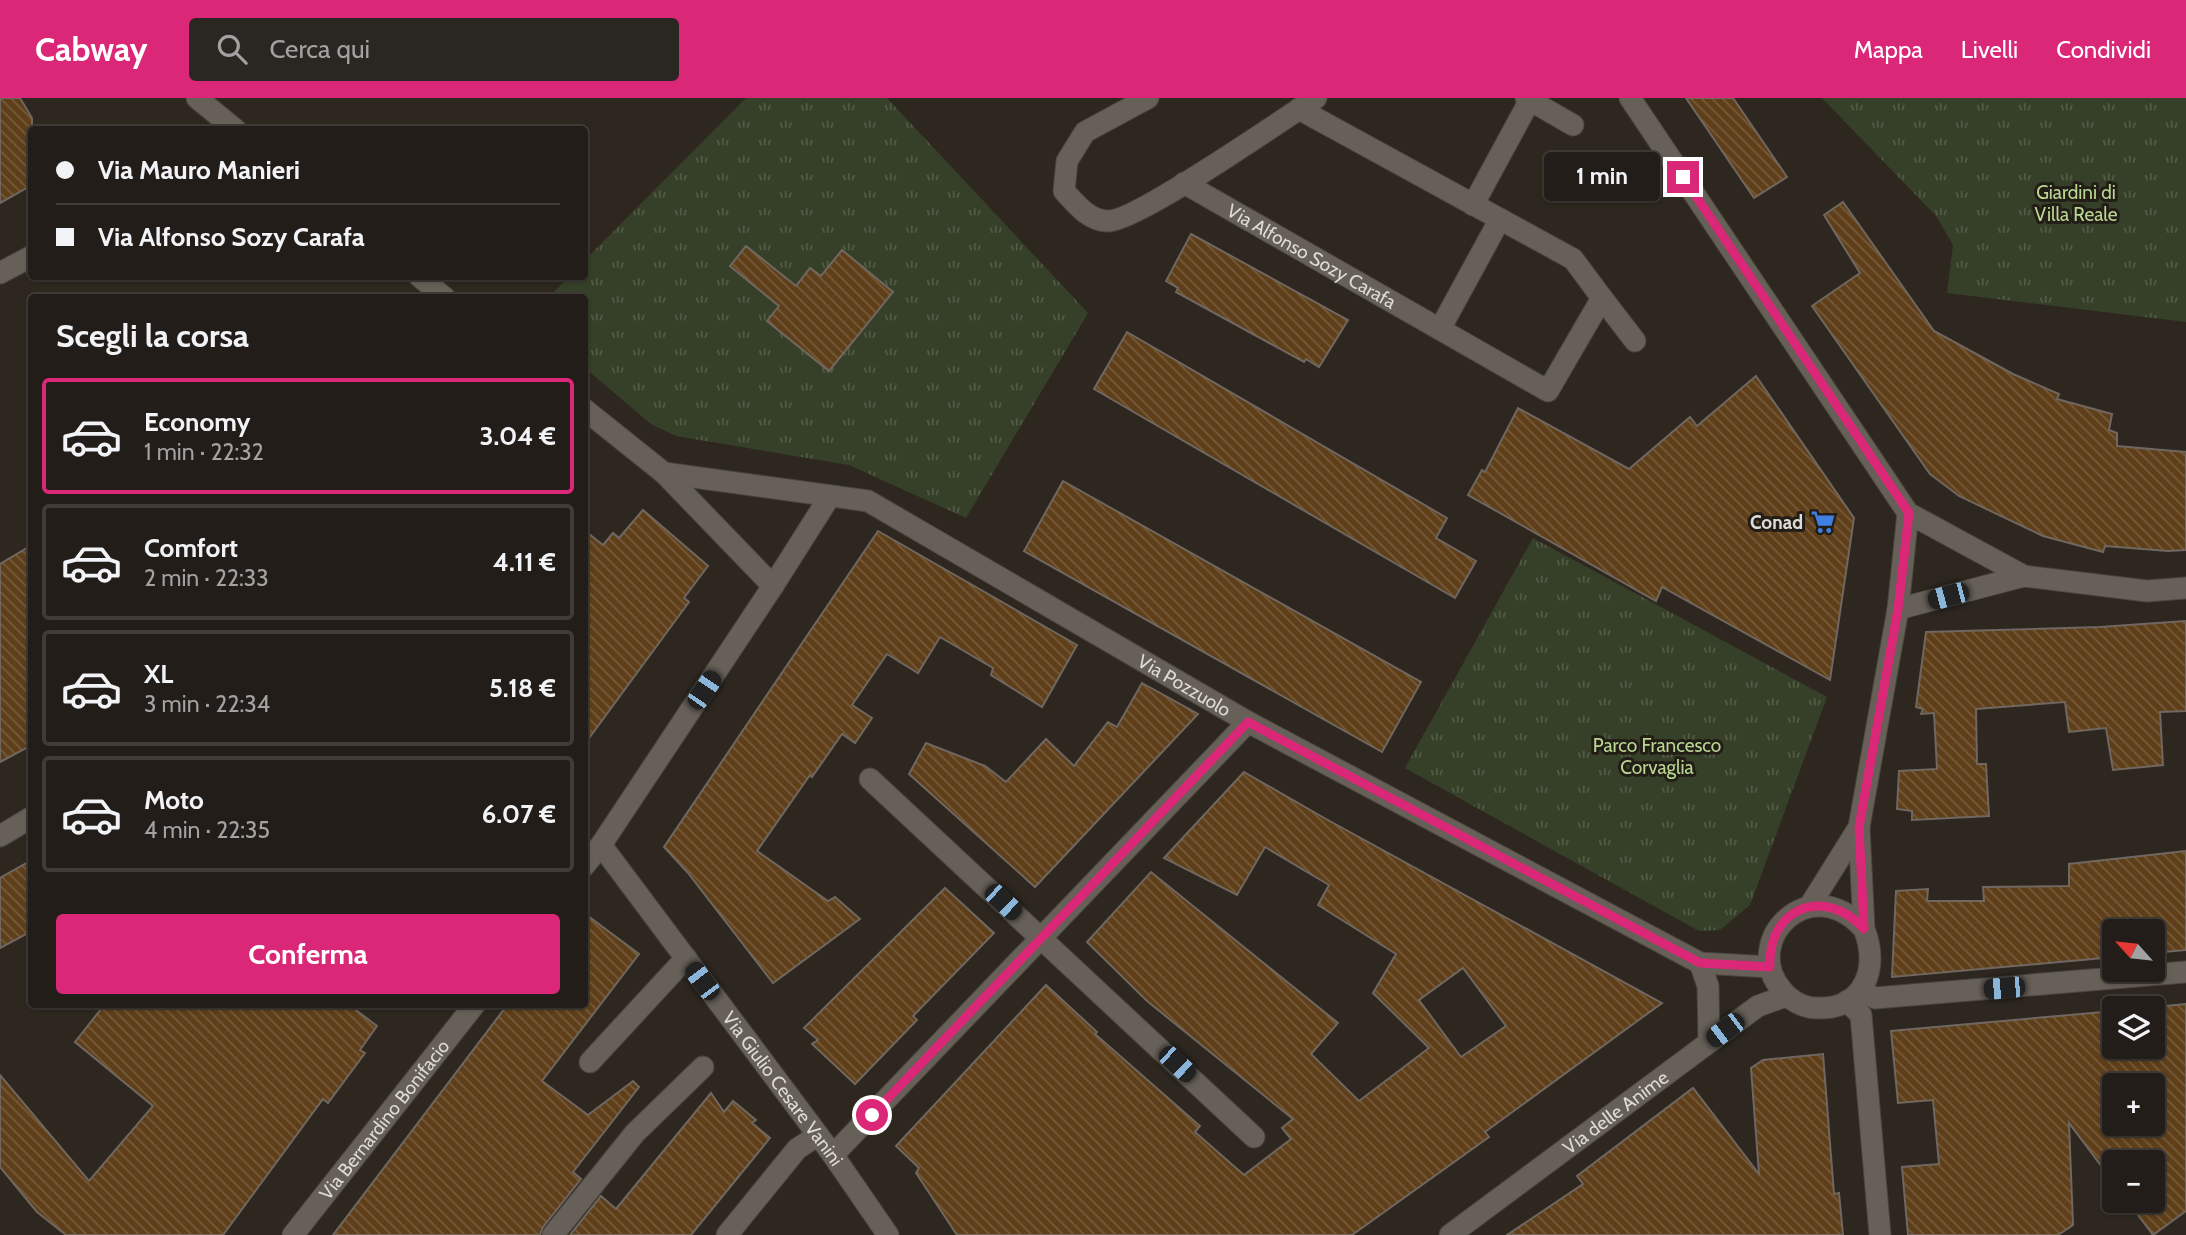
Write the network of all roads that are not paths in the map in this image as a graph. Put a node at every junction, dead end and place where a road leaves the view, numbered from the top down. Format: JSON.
{"nodes":[{"id":1,"x":197,"y":98,"type":"edge"},
{"id":2,"x":1148,"y":98,"type":"edge"},
{"id":3,"x":1630,"y":98,"type":"edge"},
{"id":4,"x":1528,"y":99,"type":"edge"},
{"id":5,"x":1307,"y":103,"type":"edge"},
{"id":6,"x":1573,"y":125,"type":"dead end"},
{"id":7,"x":231,"y":126,"type":"edge"},
{"id":8,"x":1184,"y":183,"type":"junction"},
{"id":9,"x":1473,"y":205,"type":"junction"},
{"id":10,"x":1500,"y":219,"type":"junction"},
{"id":11,"x":28,"y":259,"type":"edge"},
{"id":12,"x":0,"y":273,"type":"edge"},
{"id":13,"x":424,"y":280,"type":"edge"},
{"id":14,"x":441,"y":294,"type":"edge"},
{"id":15,"x":1602,"y":298,"type":"junction"},
{"id":16,"x":1440,"y":330,"type":"junction"},
{"id":17,"x":1635,"y":341,"type":"dead end"},
{"id":18,"x":588,"y":412,"type":"edge"},
{"id":19,"x":664,"y":473,"type":"junction"},
{"id":20,"x":830,"y":496,"type":"junction"},
{"id":21,"x":1909,"y":513,"type":"junction"},
{"id":22,"x":2024,"y":576,"type":"junction"},
{"id":23,"x":773,"y":586,"type":"junction"},
{"id":24,"x":2186,"y":588,"type":"edge"},
{"id":25,"x":1898,"y":609,"type":"junction"},
{"id":26,"x":1248,"y":722,"type":"junction"},
{"id":27,"x":870,"y":779,"type":"dead end"},
{"id":28,"x":28,"y":819,"type":"edge"},
{"id":29,"x":1859,"y":827,"type":"junction"},
{"id":30,"x":0,"y":836,"type":"edge"},
{"id":31,"x":601,"y":845,"type":"junction"},
{"id":32,"x":588,"y":861,"type":"edge"},
{"id":33,"x":1809,"y":907,"type":"junction"},
{"id":34,"x":1864,"y":929,"type":"junction"},
{"id":35,"x":1041,"y":938,"type":"junction"},
{"id":36,"x":685,"y":958,"type":"junction"},
{"id":37,"x":1700,"y":963,"type":"junction"},
{"id":38,"x":1770,"y":967,"type":"junction"},
{"id":39,"x":2186,"y":972,"type":"edge"},
{"id":40,"x":1786,"y":996,"type":"junction"},
{"id":41,"x":1853,"y":996,"type":"junction"},
{"id":42,"x":472,"y":1008,"type":"edge"},
{"id":43,"x":1709,"y":1042,"type":"junction"},
{"id":44,"x":590,"y":1062,"type":"dead end"},
{"id":45,"x":703,"y":1067,"type":"dead end"},
{"id":46,"x":818,"y":1135,"type":"junction"},
{"id":47,"x":1254,"y":1137,"type":"dead end"},
{"id":48,"x":833,"y":1155,"type":"junction"},
{"id":49,"x":293,"y":1235,"type":"edge"},
{"id":50,"x":553,"y":1235,"type":"edge"},
{"id":51,"x":727,"y":1235,"type":"edge"},
{"id":52,"x":888,"y":1235,"type":"edge"},
{"id":53,"x":1450,"y":1235,"type":"edge"},
{"id":54,"x":1880,"y":1235,"type":"edge"}],
"edges":[{"from":1,"to":7,"type":"street"},
{"from":2,"to":8,"type":"street"},
{"from":3,"to":21,"type":"street"},
{"from":4,"to":6,"type":"street"},
{"from":4,"to":9,"type":"street"},
{"from":5,"to":8,"type":"street"},
{"from":5,"to":9,"type":"street"},
{"from":8,"to":16,"type":"street","name":"Via Alfonso Sozy Carafa"},
{"from":9,"to":10,"type":"street"},
{"from":10,"to":15,"type":"street"},
{"from":10,"to":16,"type":"street"},
{"from":11,"to":12,"type":"street"},
{"from":13,"to":14,"type":"street"},
{"from":15,"to":16,"type":"street","name":"Via Alfonso Sozy Carafa"},
{"from":15,"to":17,"type":"street"},
{"from":18,"to":19,"type":"street"},
{"from":19,"to":20,"type":"street","name":"Via Pozzuolo"},
{"from":19,"to":23,"type":"street"},
{"from":20,"to":23,"type":"street"},
{"from":20,"to":26,"type":"street","name":"Via Pozzuolo"},
{"from":21,"to":22,"type":"street"},
{"from":21,"to":25,"type":"street"},
{"from":22,"to":24,"type":"street"},
{"from":22,"to":25,"type":"street"},
{"from":23,"to":31,"type":"street"},
{"from":25,"to":29,"type":"street"},
{"from":26,"to":35,"type":"street"},
{"from":26,"to":37,"type":"street","name":"Via Pozzuolo"},
{"from":27,"to":35,"type":"street"},
{"from":28,"to":30,"type":"street"},
{"from":29,"to":33,"type":"street"},
{"from":29,"to":34,"type":"street"},
{"from":31,"to":32,"type":"street"},
{"from":31,"to":36,"type":"street","name":"Via Giulio Cesare Vanini"},
{"from":33,"to":34,"type":"street"},
{"from":33,"to":38,"type":"street"},
{"from":34,"to":41,"type":"street"},
{"from":35,"to":47,"type":"street"},
{"from":35,"to":48,"type":"street"},
{"from":36,"to":44,"type":"street"},
{"from":36,"to":46,"type":"street","name":"Via Giulio Cesare Vanini"},
{"from":37,"to":38,"type":"street","name":"Via Pozzuolo"},
{"from":37,"to":43,"type":"street"},
{"from":38,"to":40,"type":"street"},
{"from":39,"to":41,"type":"street"},
{"from":40,"to":41,"type":"street"},
{"from":40,"to":43,"type":"street","name":"Via delle Anime"},
{"from":41,"to":54,"type":"street"},
{"from":42,"to":49,"type":"street","name":"Via Bernardino Bonifacio"},
{"from":43,"to":53,"type":"street","name":"Via delle Anime"},
{"from":45,"to":50,"type":"street"},
{"from":46,"to":48,"type":"street","name":"Via Giulio Cesare Vanini"},
{"from":46,"to":51,"type":"street"},
{"from":48,"to":52,"type":"street","name":"Via Giulio Cesare Vanini"}]}
